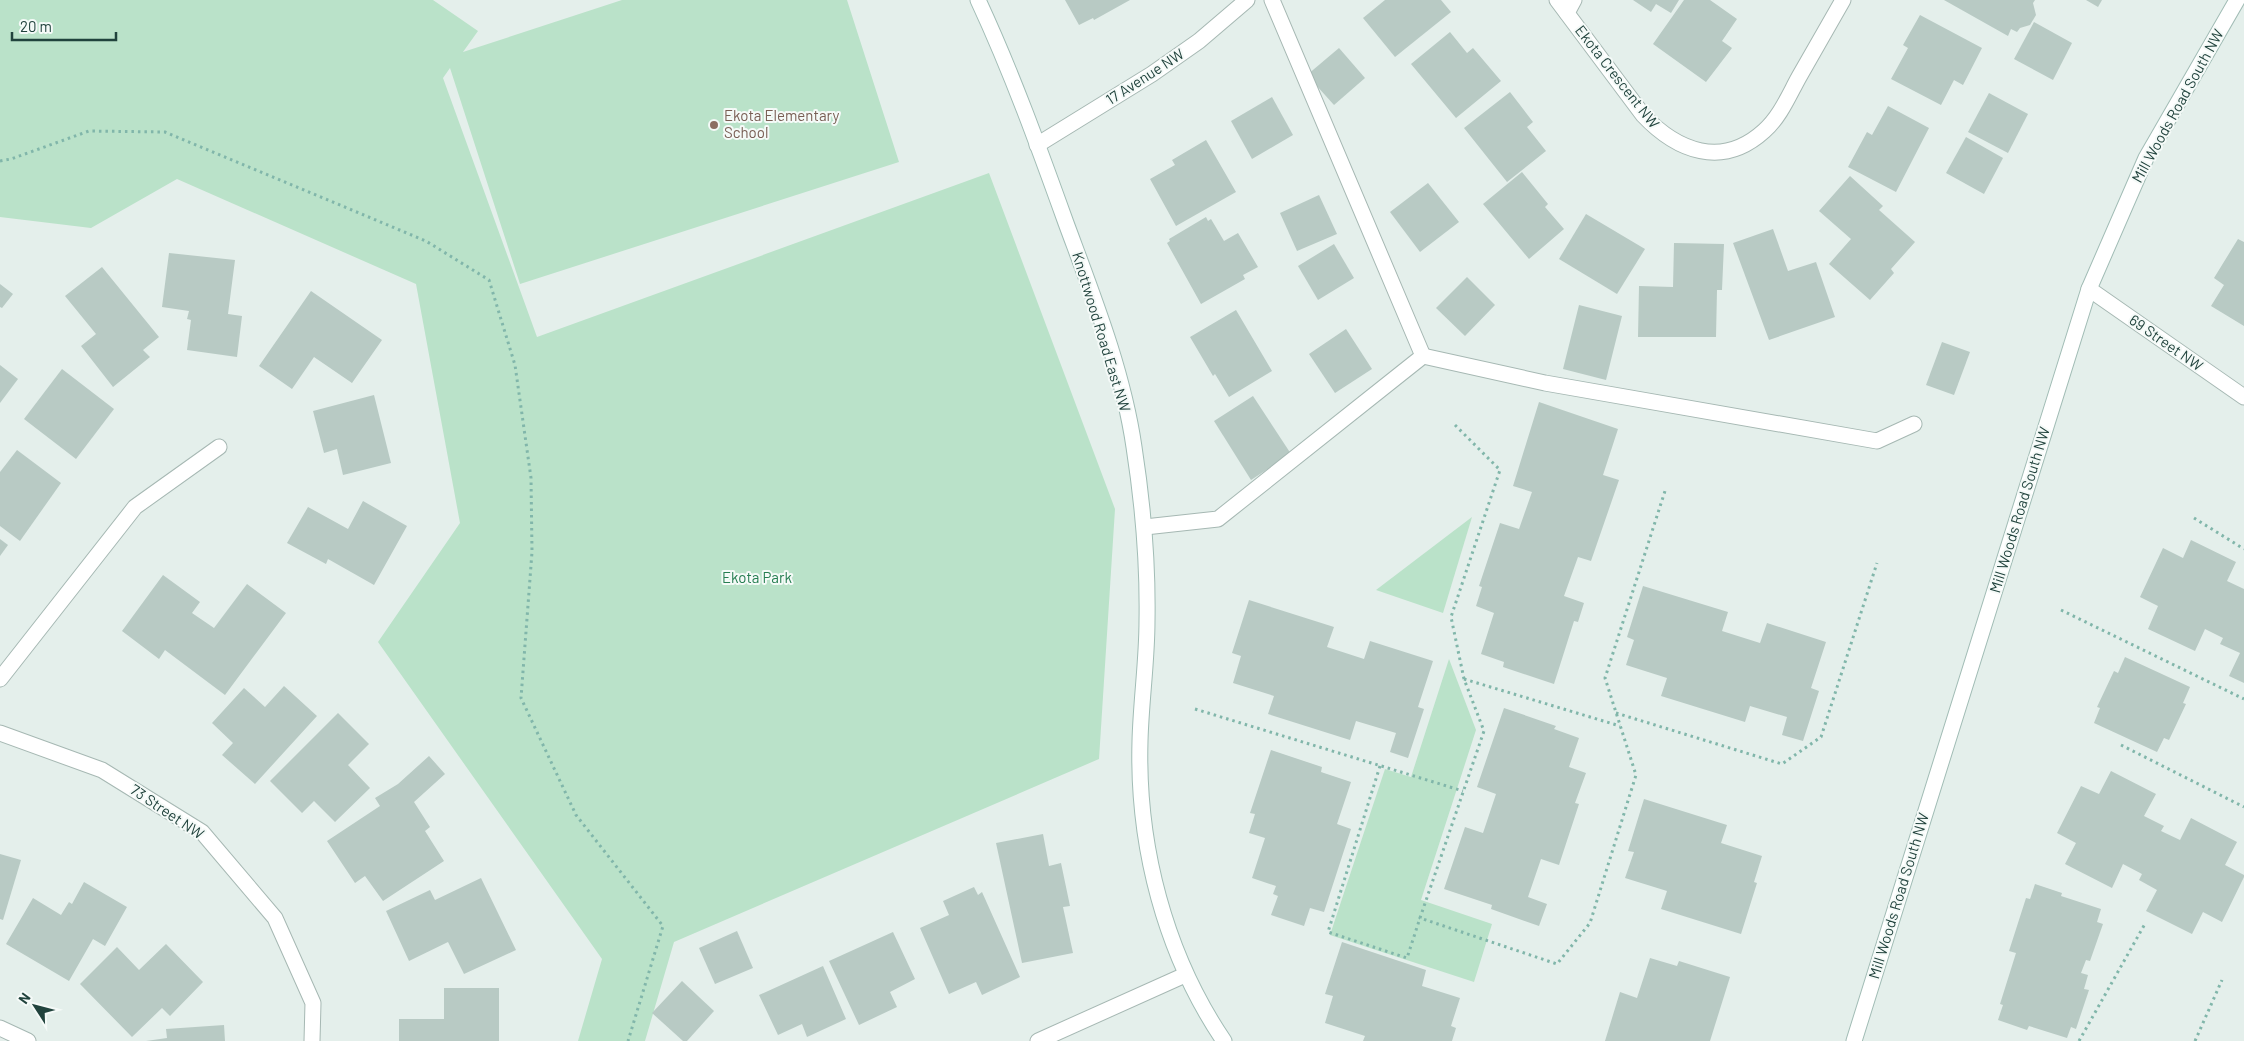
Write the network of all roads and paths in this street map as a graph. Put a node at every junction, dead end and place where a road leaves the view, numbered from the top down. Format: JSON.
{"nodes":[{"id":1,"x":978,"y":0,"type":"edge"},
{"id":2,"x":1247,"y":0,"type":"edge"},
{"id":3,"x":1272,"y":0,"type":"edge"},
{"id":4,"x":1557,"y":0,"type":"edge"},
{"id":5,"x":1843,"y":0,"type":"edge"},
{"id":6,"x":2237,"y":0,"type":"edge"},
{"id":7,"x":1570,"y":7,"type":"edge"},
{"id":8,"x":1038,"y":145,"type":"junction"},
{"id":9,"x":0,"y":161,"type":"edge"},
{"id":10,"x":2089,"y":289,"type":"junction"},
{"id":11,"x":1423,"y":356,"type":"junction"},
{"id":12,"x":2244,"y":398,"type":"edge"},
{"id":13,"x":1914,"y":424,"type":"dead end"},
{"id":14,"x":1455,"y":425,"type":"dead end"},
{"id":15,"x":219,"y":447,"type":"dead end"},
{"id":16,"x":1666,"y":491,"type":"dead end"},
{"id":17,"x":2194,"y":518,"type":"dead end"},
{"id":18,"x":1145,"y":527,"type":"junction"},
{"id":19,"x":2244,"y":549,"type":"edge"},
{"id":20,"x":1877,"y":563,"type":"dead end"},
{"id":21,"x":2062,"y":610,"type":"dead end"},
{"id":22,"x":0,"y":679,"type":"edge"},
{"id":23,"x":1464,"y":679,"type":"junction"},
{"id":24,"x":2244,"y":699,"type":"edge"},
{"id":25,"x":1195,"y":709,"type":"dead end"},
{"id":26,"x":1616,"y":712,"type":"junction"},
{"id":27,"x":1620,"y":726,"type":"junction"},
{"id":28,"x":0,"y":733,"type":"edge"},
{"id":29,"x":2121,"y":745,"type":"dead end"},
{"id":30,"x":1380,"y":766,"type":"junction"},
{"id":31,"x":1463,"y":792,"type":"junction"},
{"id":32,"x":2244,"y":807,"type":"edge"},
{"id":33,"x":1420,"y":918,"type":"junction"},
{"id":34,"x":2146,"y":922,"type":"dead end"},
{"id":35,"x":1185,"y":975,"type":"junction"},
{"id":36,"x":2222,"y":980,"type":"dead end"},
{"id":37,"x":0,"y":1028,"type":"edge"},
{"id":38,"x":28,"y":1041,"type":"edge"},
{"id":39,"x":312,"y":1041,"type":"edge"},
{"id":40,"x":628,"y":1041,"type":"edge"},
{"id":41,"x":1038,"y":1041,"type":"edge"},
{"id":42,"x":1224,"y":1041,"type":"edge"},
{"id":43,"x":1854,"y":1041,"type":"edge"},
{"id":44,"x":2079,"y":1041,"type":"edge"},
{"id":45,"x":2195,"y":1041,"type":"edge"}],
"edges":[{"from":1,"to":8,"type":"street","name":"Knottwood Road East NW"},
{"from":2,"to":8,"type":"street","name":"17 Avenue NW"},
{"from":3,"to":11,"type":"street"},
{"from":4,"to":7,"type":"street","name":"Ekota Crescent NW"},
{"from":5,"to":7,"type":"street","name":"Ekota Crescent NW"},
{"from":6,"to":10,"type":"street","name":"Mill Woods Road South NW"},
{"from":8,"to":18,"type":"street","name":"Knottwood Road East NW"},
{"from":9,"to":40,"type":"path"},
{"from":10,"to":12,"type":"street","name":"69 Street NW"},
{"from":10,"to":43,"type":"street","name":"Mill Woods Road South NW"},
{"from":11,"to":13,"type":"street"},
{"from":11,"to":18,"type":"street"},
{"from":14,"to":23,"type":"path"},
{"from":15,"to":22,"type":"street"},
{"from":16,"to":26,"type":"path"},
{"from":17,"to":19,"type":"path"},
{"from":18,"to":35,"type":"street","name":"Knottwood Road East NW"},
{"from":20,"to":26,"type":"path"},
{"from":21,"to":24,"type":"path"},
{"from":23,"to":27,"type":"path"},
{"from":23,"to":31,"type":"path"},
{"from":25,"to":30,"type":"path"},
{"from":26,"to":27,"type":"path"},
{"from":27,"to":33,"type":"path"},
{"from":28,"to":39,"type":"street","name":"73 Street NW"},
{"from":29,"to":32,"type":"path"},
{"from":30,"to":31,"type":"path"},
{"from":30,"to":33,"type":"path"},
{"from":31,"to":33,"type":"path"},
{"from":34,"to":44,"type":"path"},
{"from":35,"to":41,"type":"street"},
{"from":35,"to":42,"type":"street","name":"Knottwood Road East NW"},
{"from":36,"to":45,"type":"path"},
{"from":37,"to":38,"type":"street"}]}
